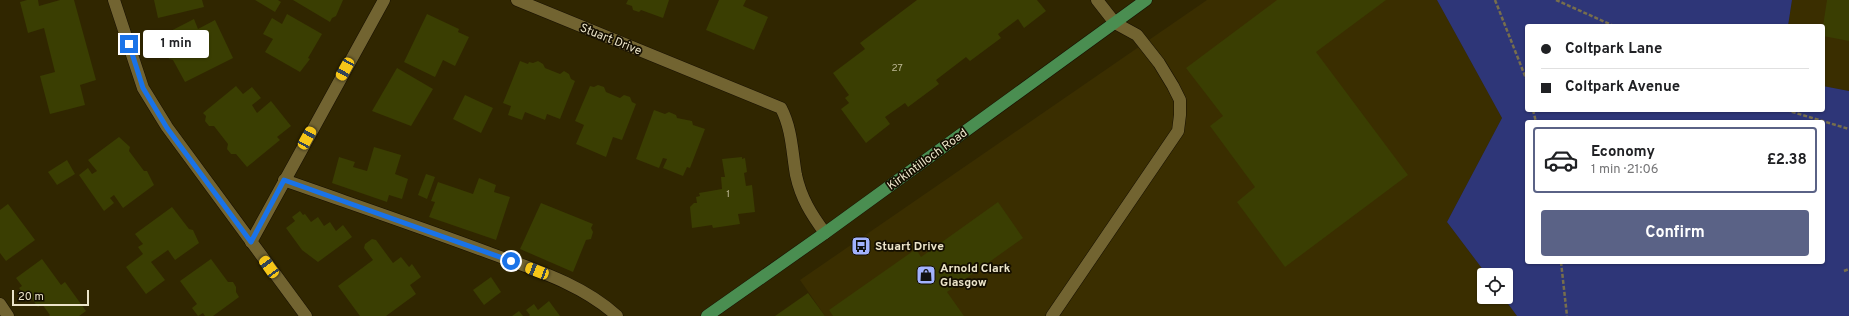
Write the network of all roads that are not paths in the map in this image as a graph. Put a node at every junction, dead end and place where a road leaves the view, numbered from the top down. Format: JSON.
{"nodes":[{"id":1,"x":114,"y":0,"type":"edge"},
{"id":2,"x":384,"y":0,"type":"edge"},
{"id":3,"x":517,"y":0,"type":"edge"},
{"id":4,"x":1097,"y":0,"type":"edge"},
{"id":5,"x":1146,"y":0,"type":"edge"},
{"id":6,"x":1115,"y":23,"type":"junction"},
{"id":7,"x":284,"y":180,"type":"junction"},
{"id":8,"x":825,"y":233,"type":"junction"},
{"id":9,"x":251,"y":242,"type":"junction"},
{"id":10,"x":0,"y":304,"type":"edge"},
{"id":11,"x":8,"y":316,"type":"edge"},
{"id":12,"x":306,"y":316,"type":"edge"},
{"id":13,"x":617,"y":316,"type":"edge"},
{"id":14,"x":706,"y":316,"type":"edge"},
{"id":15,"x":1052,"y":316,"type":"edge"}],
"edges":[{"from":1,"to":9,"type":"street"},
{"from":2,"to":7,"type":"street"},
{"from":3,"to":8,"type":"street","name":"Stuart Drive"},
{"from":4,"to":6,"type":"street"},
{"from":5,"to":6,"type":"main road","name":"Kirkintilloch Road"},
{"from":6,"to":8,"type":"main road","name":"Kirkintilloch Road"},
{"from":6,"to":15,"type":"street"},
{"from":7,"to":9,"type":"street"},
{"from":7,"to":13,"type":"street"},
{"from":8,"to":14,"type":"main road","name":"Kirkintilloch Road"},
{"from":9,"to":12,"type":"street"},
{"from":10,"to":11,"type":"street"}]}
